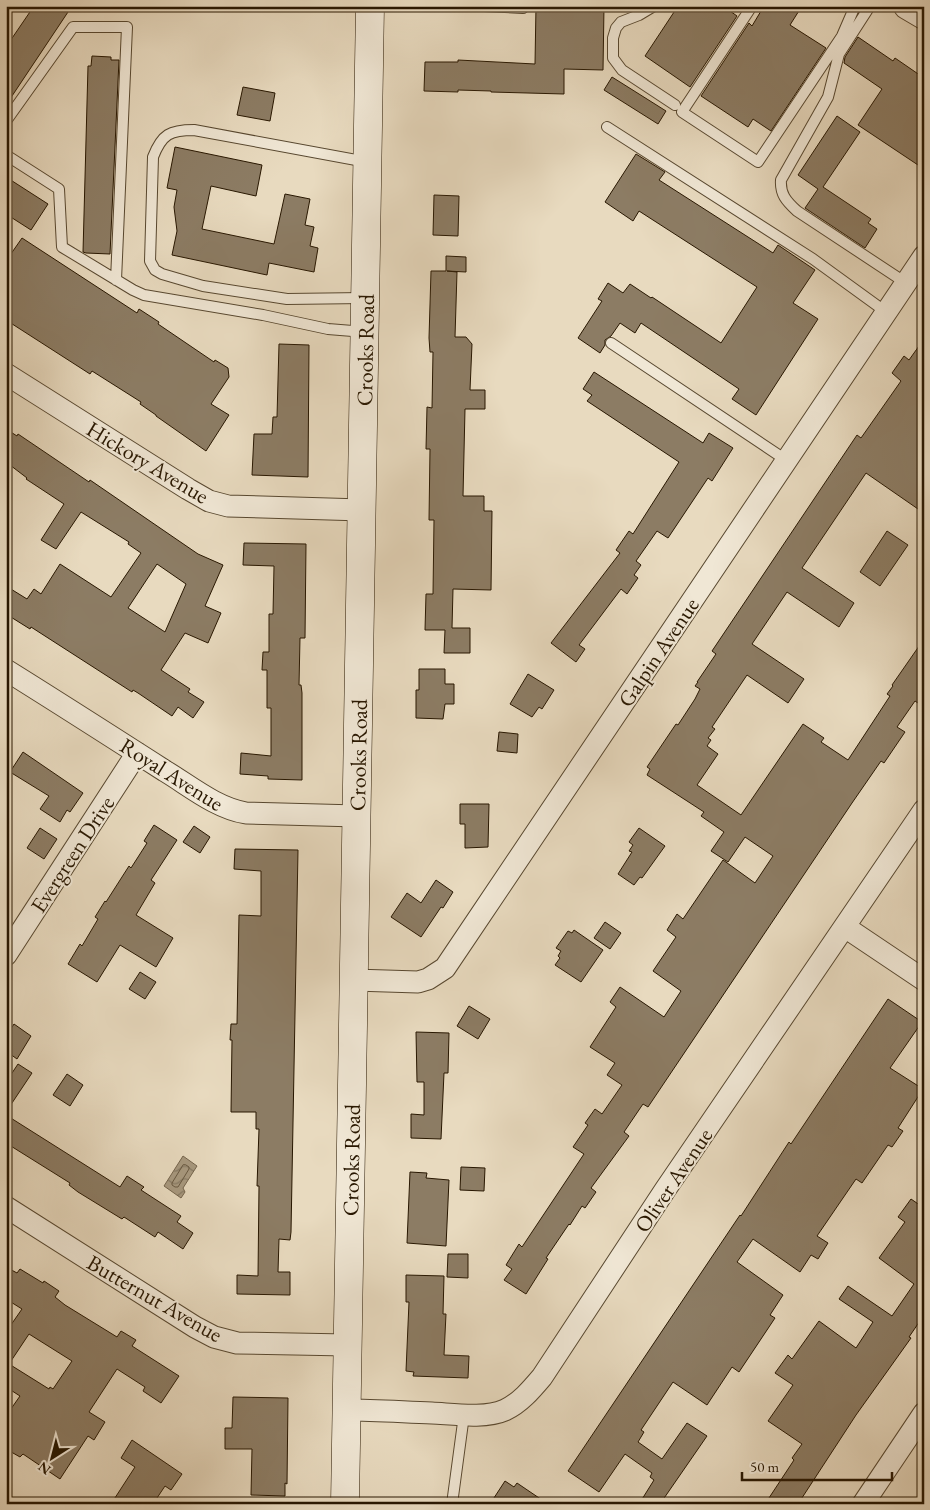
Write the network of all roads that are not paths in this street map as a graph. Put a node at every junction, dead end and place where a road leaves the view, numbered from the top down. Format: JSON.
{"nodes":[{"id":1,"x":370,"y":6,"type":"edge"},
{"id":2,"x":484,"y":6,"type":"edge"},
{"id":3,"x":654,"y":6,"type":"edge"},
{"id":4,"x":752,"y":6,"type":"edge"},
{"id":5,"x":855,"y":6,"type":"edge"},
{"id":6,"x":870,"y":6,"type":"edge"},
{"id":7,"x":907,"y":6,"type":"edge"},
{"id":8,"x":523,"y":8,"type":"dead end"},
{"id":9,"x":924,"y":16,"type":"edge"},
{"id":10,"x":675,"y":105,"type":"dead end"},
{"id":11,"x":6,"y":121,"type":"edge"},
{"id":12,"x":607,"y":127,"type":"dead end"},
{"id":13,"x":6,"y":155,"type":"edge"},
{"id":14,"x":368,"y":162,"type":"junction"},
{"id":15,"x":924,"y":256,"type":"edge"},
{"id":16,"x":116,"y":280,"type":"junction"},
{"id":17,"x":906,"y":283,"type":"junction"},
{"id":18,"x":366,"y":298,"type":"junction"},
{"id":19,"x":886,"y":312,"type":"junction"},
{"id":20,"x":366,"y":332,"type":"junction"},
{"id":21,"x":611,"y":343,"type":"dead end"},
{"id":22,"x":6,"y":374,"type":"edge"},
{"id":23,"x":786,"y":460,"type":"junction"},
{"id":24,"x":362,"y":510,"type":"junction"},
{"id":25,"x":6,"y":670,"type":"edge"},
{"id":26,"x":137,"y":753,"type":"junction"},
{"id":27,"x":924,"y":810,"type":"edge"},
{"id":28,"x":357,"y":816,"type":"junction"},
{"id":29,"x":845,"y":927,"type":"junction"},
{"id":30,"x":6,"y":955,"type":"edge"},
{"id":31,"x":354,"y":980,"type":"junction"},
{"id":32,"x":924,"y":980,"type":"edge"},
{"id":33,"x":6,"y":1208,"type":"edge"},
{"id":34,"x":347,"y":1345,"type":"junction"},
{"id":35,"x":346,"y":1410,"type":"junction"},
{"id":36,"x":924,"y":1413,"type":"edge"},
{"id":37,"x":464,"y":1415,"type":"junction"},
{"id":38,"x":345,"y":1504,"type":"edge"},
{"id":39,"x":452,"y":1504,"type":"edge"},
{"id":40,"x":863,"y":1504,"type":"edge"}],
"edges":[{"from":1,"to":14,"type":"main road","name":"Crooks Road"},
{"from":2,"to":8,"type":"lane"},
{"from":3,"to":10,"type":"lane"},
{"from":4,"to":5,"type":"lane"},
{"from":6,"to":17,"type":"lane"},
{"from":7,"to":9,"type":"street"},
{"from":11,"to":16,"type":"lane"},
{"from":12,"to":19,"type":"lane"},
{"from":13,"to":16,"type":"lane"},
{"from":14,"to":18,"type":"main road","name":"Crooks Road"},
{"from":14,"to":18,"type":"lane"},
{"from":15,"to":17,"type":"street","name":"Galpin Avenue"},
{"from":16,"to":20,"type":"lane"},
{"from":17,"to":19,"type":"street","name":"Galpin Avenue"},
{"from":18,"to":20,"type":"main road","name":"Crooks Road"},
{"from":19,"to":23,"type":"street","name":"Galpin Avenue"},
{"from":20,"to":24,"type":"main road","name":"Crooks Road"},
{"from":21,"to":23,"type":"lane"},
{"from":22,"to":24,"type":"street","name":"Hickory Avenue"},
{"from":23,"to":31,"type":"street","name":"Galpin Avenue"},
{"from":24,"to":28,"type":"main road","name":"Crooks Road"},
{"from":25,"to":26,"type":"street","name":"Royal Avenue"},
{"from":26,"to":28,"type":"street","name":"Royal Avenue"},
{"from":26,"to":30,"type":"street","name":"Evergreen Drive"},
{"from":27,"to":29,"type":"street","name":"Oliver Avenue"},
{"from":28,"to":31,"type":"main road","name":"Crooks Road"},
{"from":29,"to":32,"type":"street"},
{"from":29,"to":37,"type":"street","name":"Oliver Avenue"},
{"from":31,"to":34,"type":"main road","name":"Crooks Road"},
{"from":33,"to":34,"type":"street","name":"Butternut Avenue"},
{"from":34,"to":35,"type":"main road","name":"Crooks Road"},
{"from":35,"to":37,"type":"street","name":"Oliver Avenue"},
{"from":35,"to":38,"type":"main road","name":"Crooks Road"},
{"from":36,"to":40,"type":"street"},
{"from":37,"to":39,"type":"lane"}]}
